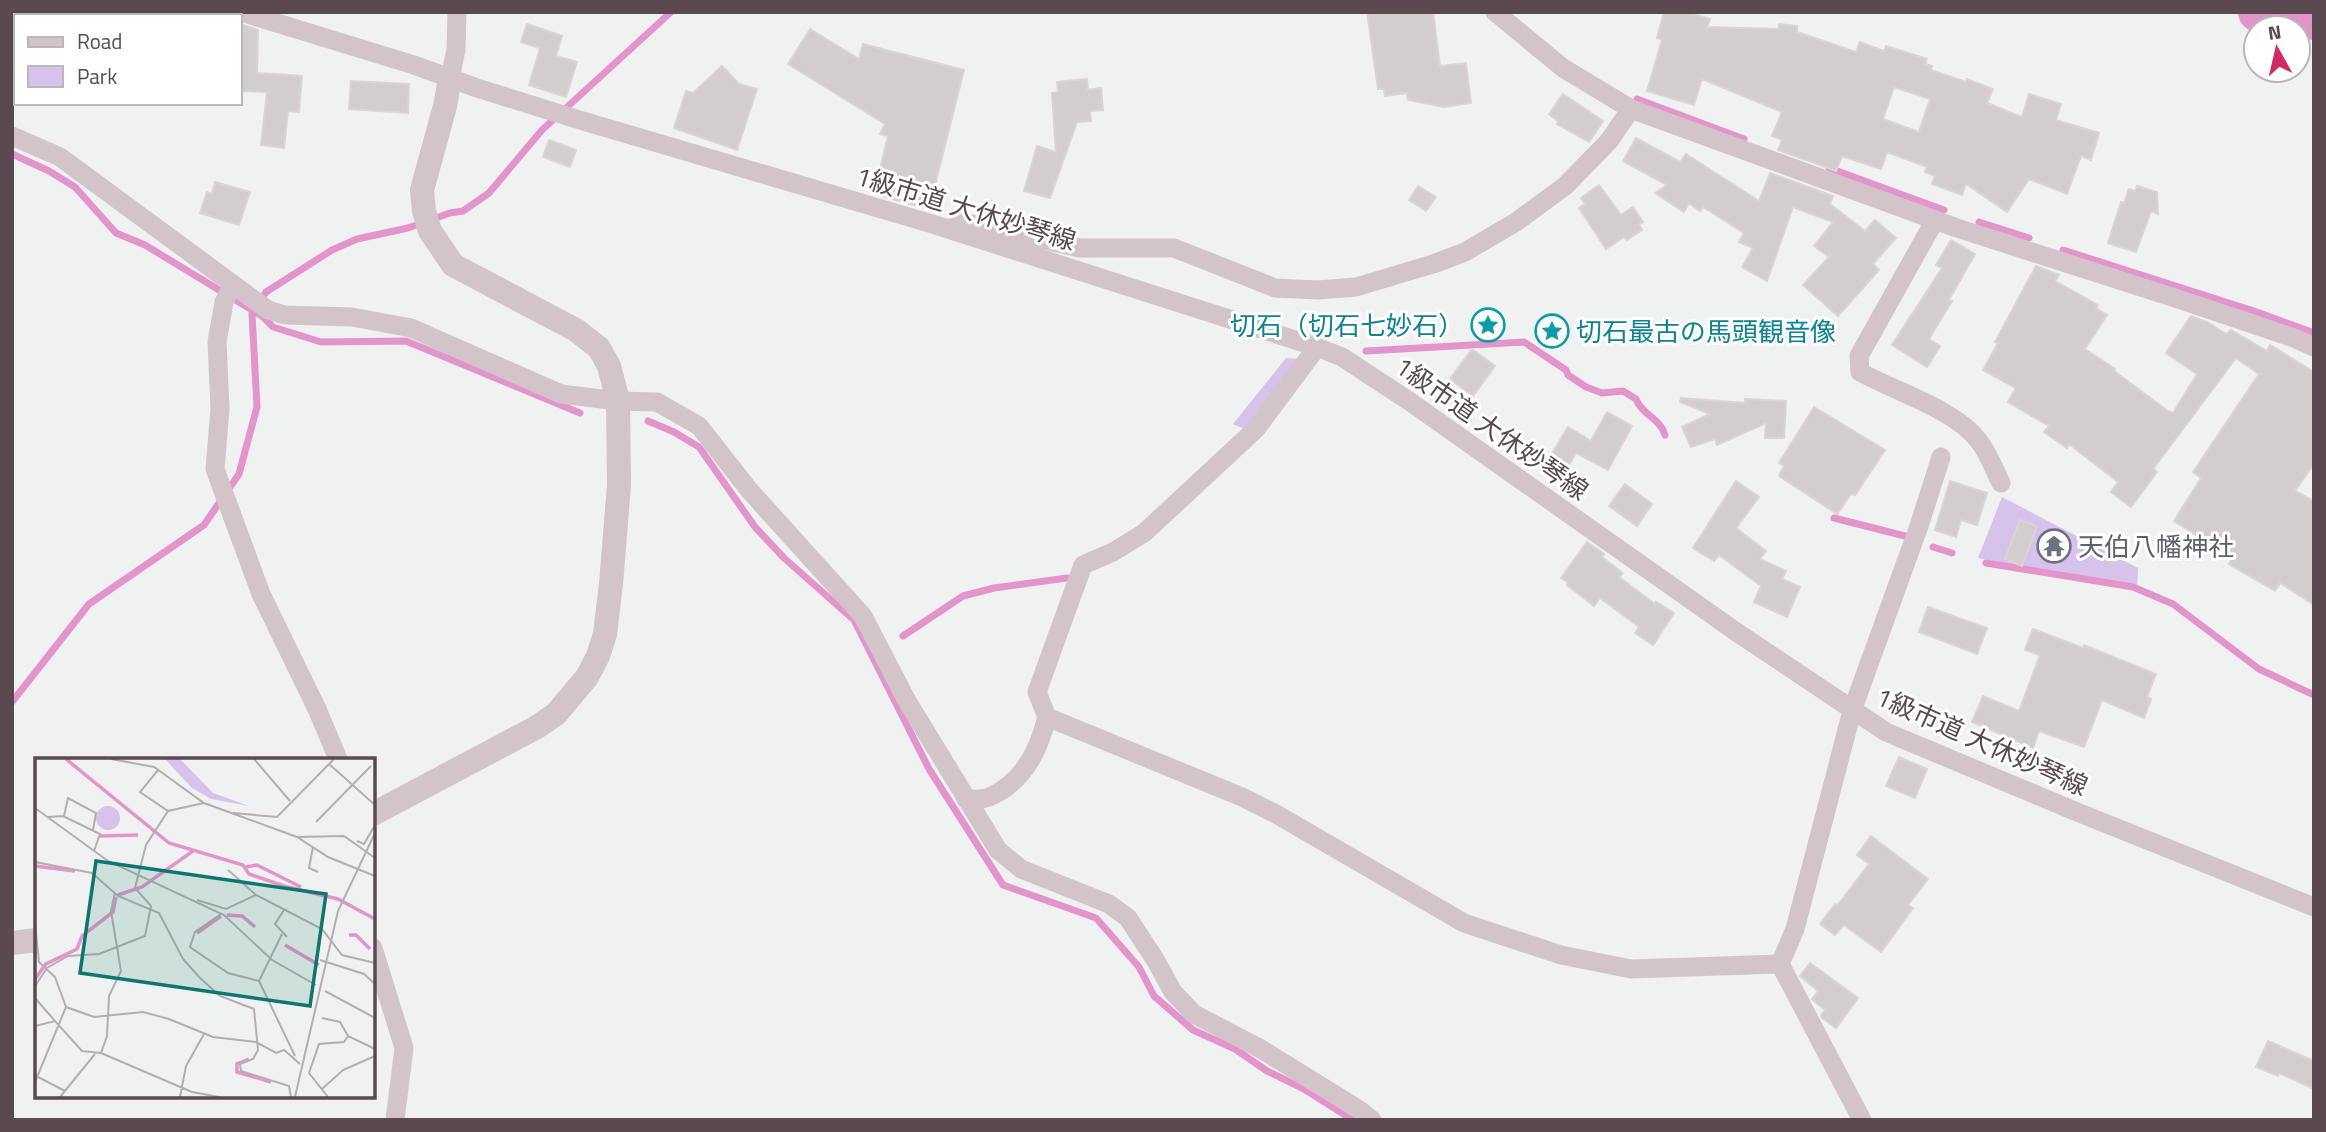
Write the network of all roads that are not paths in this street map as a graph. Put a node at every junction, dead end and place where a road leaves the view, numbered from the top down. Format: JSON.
{"nodes":[{"id":1,"x":241,"y":12,"type":"edge"},
{"id":2,"x":457,"y":12,"type":"edge"},
{"id":3,"x":1495,"y":12,"type":"edge"},
{"id":4,"x":450,"y":78,"type":"junction"},
{"id":5,"x":1631,"y":109,"type":"junction"},
{"id":6,"x":12,"y":136,"type":"edge"},
{"id":7,"x":1935,"y":220,"type":"junction"},
{"id":8,"x":929,"y":223,"type":"junction"},
{"id":9,"x":228,"y":294,"type":"junction"},
{"id":10,"x":1317,"y":347,"type":"junction"},
{"id":11,"x":2314,"y":347,"type":"edge"},
{"id":12,"x":618,"y":401,"type":"junction"},
{"id":13,"x":1941,"y":457,"type":"dead end"},
{"id":14,"x":2001,"y":483,"type":"dead end"},
{"id":15,"x":1852,"y":711,"type":"junction"},
{"id":16,"x":1047,"y":717,"type":"junction"},
{"id":17,"x":338,"y":758,"type":"edge"},
{"id":18,"x":967,"y":799,"type":"junction"},
{"id":19,"x":374,"y":813,"type":"edge"},
{"id":20,"x":2314,"y":907,"type":"edge"},
{"id":21,"x":35,"y":940,"type":"edge"},
{"id":22,"x":12,"y":943,"type":"edge"},
{"id":23,"x":374,"y":951,"type":"edge"},
{"id":24,"x":1780,"y":964,"type":"junction"},
{"id":25,"x":395,"y":1120,"type":"edge"},
{"id":26,"x":1372,"y":1120,"type":"edge"},
{"id":27,"x":1862,"y":1120,"type":"edge"}],
"edges":[{"from":1,"to":4,"type":"street"},
{"from":2,"to":4,"type":"street"},
{"from":3,"to":5,"type":"street"},
{"from":4,"to":8,"type":"street","name":"1級市道 大休妙琴線"},
{"from":4,"to":12,"type":"street"},
{"from":5,"to":7,"type":"street"},
{"from":5,"to":8,"type":"street"},
{"from":6,"to":9,"type":"street"},
{"from":7,"to":11,"type":"street"},
{"from":7,"to":14,"type":"street"},
{"from":8,"to":10,"type":"street","name":"1級市道 大休妙琴線"},
{"from":9,"to":12,"type":"street"},
{"from":9,"to":17,"type":"street"},
{"from":10,"to":15,"type":"street","name":"1級市道 大休妙琴線"},
{"from":10,"to":16,"type":"street"},
{"from":12,"to":18,"type":"street"},
{"from":12,"to":19,"type":"street"},
{"from":13,"to":15,"type":"street"},
{"from":15,"to":20,"type":"street","name":"1級市道 大休妙琴線"},
{"from":15,"to":24,"type":"street"},
{"from":16,"to":18,"type":"street"},
{"from":16,"to":24,"type":"street"},
{"from":18,"to":26,"type":"street"},
{"from":21,"to":22,"type":"street"},
{"from":23,"to":25,"type":"street"},
{"from":24,"to":27,"type":"street"}]}
